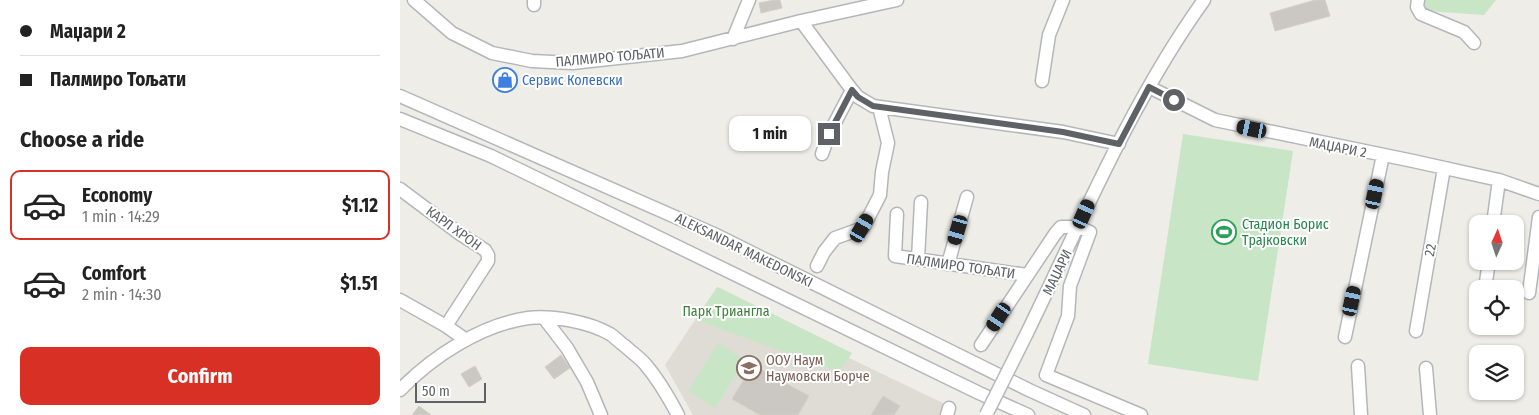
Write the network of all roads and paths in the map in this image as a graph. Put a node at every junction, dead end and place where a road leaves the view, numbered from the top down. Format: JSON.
{"nodes":[{"id":1,"x":414,"y":0,"type":"edge"},
{"id":2,"x":749,"y":0,"type":"edge"},
{"id":3,"x":897,"y":0,"type":"edge"},
{"id":4,"x":1063,"y":0,"type":"edge"},
{"id":5,"x":1203,"y":0,"type":"edge"},
{"id":6,"x":1418,"y":0,"type":"edge"},
{"id":7,"x":801,"y":21,"type":"junction"},
{"id":8,"x":733,"y":39,"type":"junction"},
{"id":9,"x":1474,"y":43,"type":"dead end"},
{"id":10,"x":1042,"y":81,"type":"dead end"},
{"id":11,"x":1149,"y":87,"type":"junction"},
{"id":12,"x":852,"y":90,"type":"junction"},
{"id":13,"x":400,"y":96,"type":"edge"},
{"id":14,"x":879,"y":107,"type":"junction"},
{"id":15,"x":400,"y":119,"type":"edge"},
{"id":16,"x":1119,"y":144,"type":"junction"},
{"id":17,"x":822,"y":154,"type":"dead end"},
{"id":18,"x":1382,"y":155,"type":"junction"},
{"id":19,"x":1444,"y":168,"type":"junction"},
{"id":20,"x":1499,"y":180,"type":"junction"},
{"id":21,"x":400,"y":189,"type":"edge"},
{"id":22,"x":1539,"y":194,"type":"edge"},
{"id":23,"x":967,"y":197,"type":"dead end"},
{"id":24,"x":921,"y":202,"type":"dead end"},
{"id":25,"x":897,"y":214,"type":"dead end"},
{"id":26,"x":1495,"y":215,"type":"edge"},
{"id":27,"x":1539,"y":218,"type":"edge"},
{"id":28,"x":1078,"y":227,"type":"junction"},
{"id":29,"x":918,"y":259,"type":"junction"},
{"id":30,"x":948,"y":264,"type":"junction"},
{"id":31,"x":817,"y":266,"type":"dead end"},
{"id":32,"x":1027,"y":275,"type":"junction"},
{"id":33,"x":1529,"y":293,"type":"dead end"},
{"id":34,"x":400,"y":300,"type":"edge"},
{"id":35,"x":544,"y":318,"type":"junction"},
{"id":36,"x":446,"y":326,"type":"junction"},
{"id":37,"x":1416,"y":331,"type":"dead end"},
{"id":38,"x":1345,"y":337,"type":"dead end"},
{"id":39,"x":466,"y":340,"type":"junction"},
{"id":40,"x":981,"y":345,"type":"dead end"},
{"id":41,"x":1358,"y":366,"type":"dead end"},
{"id":42,"x":1426,"y":368,"type":"dead end"},
{"id":43,"x":400,"y":390,"type":"edge"},
{"id":44,"x":601,"y":415,"type":"edge"},
{"id":45,"x":678,"y":415,"type":"edge"},
{"id":46,"x":986,"y":415,"type":"edge"},
{"id":47,"x":1028,"y":415,"type":"edge"},
{"id":48,"x":1084,"y":415,"type":"edge"},
{"id":49,"x":1141,"y":415,"type":"edge"},
{"id":50,"x":1361,"y":415,"type":"edge"},
{"id":51,"x":1430,"y":415,"type":"edge"}],
"edges":[{"from":1,"to":8,"type":"street","name":"ПАЛМИРО ТОЉАТИ"},
{"from":2,"to":8,"type":"street"},
{"from":3,"to":7,"type":"street","name":"ПАЛМИРО ТОЉАТИ"},
{"from":4,"to":10,"type":"street"},
{"from":5,"to":11,"type":"street","name":"МАЏАРИ"},
{"from":6,"to":9,"type":"street"},
{"from":7,"to":8,"type":"street","name":"ПАЛМИРО ТОЉАТИ"},
{"from":7,"to":12,"type":"street"},
{"from":11,"to":16,"type":"street","name":"МАЏАРИ"},
{"from":11,"to":18,"type":"street","name":"МАЏАРИ 2"},
{"from":12,"to":14,"type":"street"},
{"from":12,"to":17,"type":"street"},
{"from":13,"to":48,"type":"street","name":"ALEKSANDAR MAKEDONSKI"},
{"from":14,"to":16,"type":"street"},
{"from":14,"to":31,"type":"street"},
{"from":15,"to":47,"type":"street","name":"ALEKSANDAR MAKEDONSKI"},
{"from":16,"to":28,"type":"street","name":"МАЏАРИ"},
{"from":18,"to":19,"type":"street"},
{"from":18,"to":38,"type":"street","name":"МАЏАРИ 2"},
{"from":19,"to":20,"type":"street"},
{"from":19,"to":37,"type":"street","name":"22"},
{"from":20,"to":22,"type":"street"},
{"from":20,"to":26,"type":"street"},
{"from":21,"to":36,"type":"street","name":"КАРЛ ХРОН"},
{"from":23,"to":30,"type":"street"},
{"from":24,"to":29,"type":"street"},
{"from":25,"to":29,"type":"street","name":"ПАЛМИРО ТОЉАТИ"},
{"from":27,"to":33,"type":"street"},
{"from":28,"to":32,"type":"street"},
{"from":28,"to":46,"type":"street","name":"МАЏАРИ","bridge":true},
{"from":28,"to":49,"type":"street"},
{"from":29,"to":30,"type":"street","name":"ПАЛМИРО ТОЉАТИ"},
{"from":30,"to":32,"type":"street","name":"ПАЛМИРО ТОЉАТИ"},
{"from":32,"to":40,"type":"street"},
{"from":34,"to":36,"type":"street"},
{"from":35,"to":39,"type":"street"},
{"from":35,"to":44,"type":"street"},
{"from":35,"to":45,"type":"street"},
{"from":36,"to":39,"type":"street"},
{"from":39,"to":43,"type":"street"},
{"from":41,"to":50,"type":"street"},
{"from":42,"to":51,"type":"street"}]}
